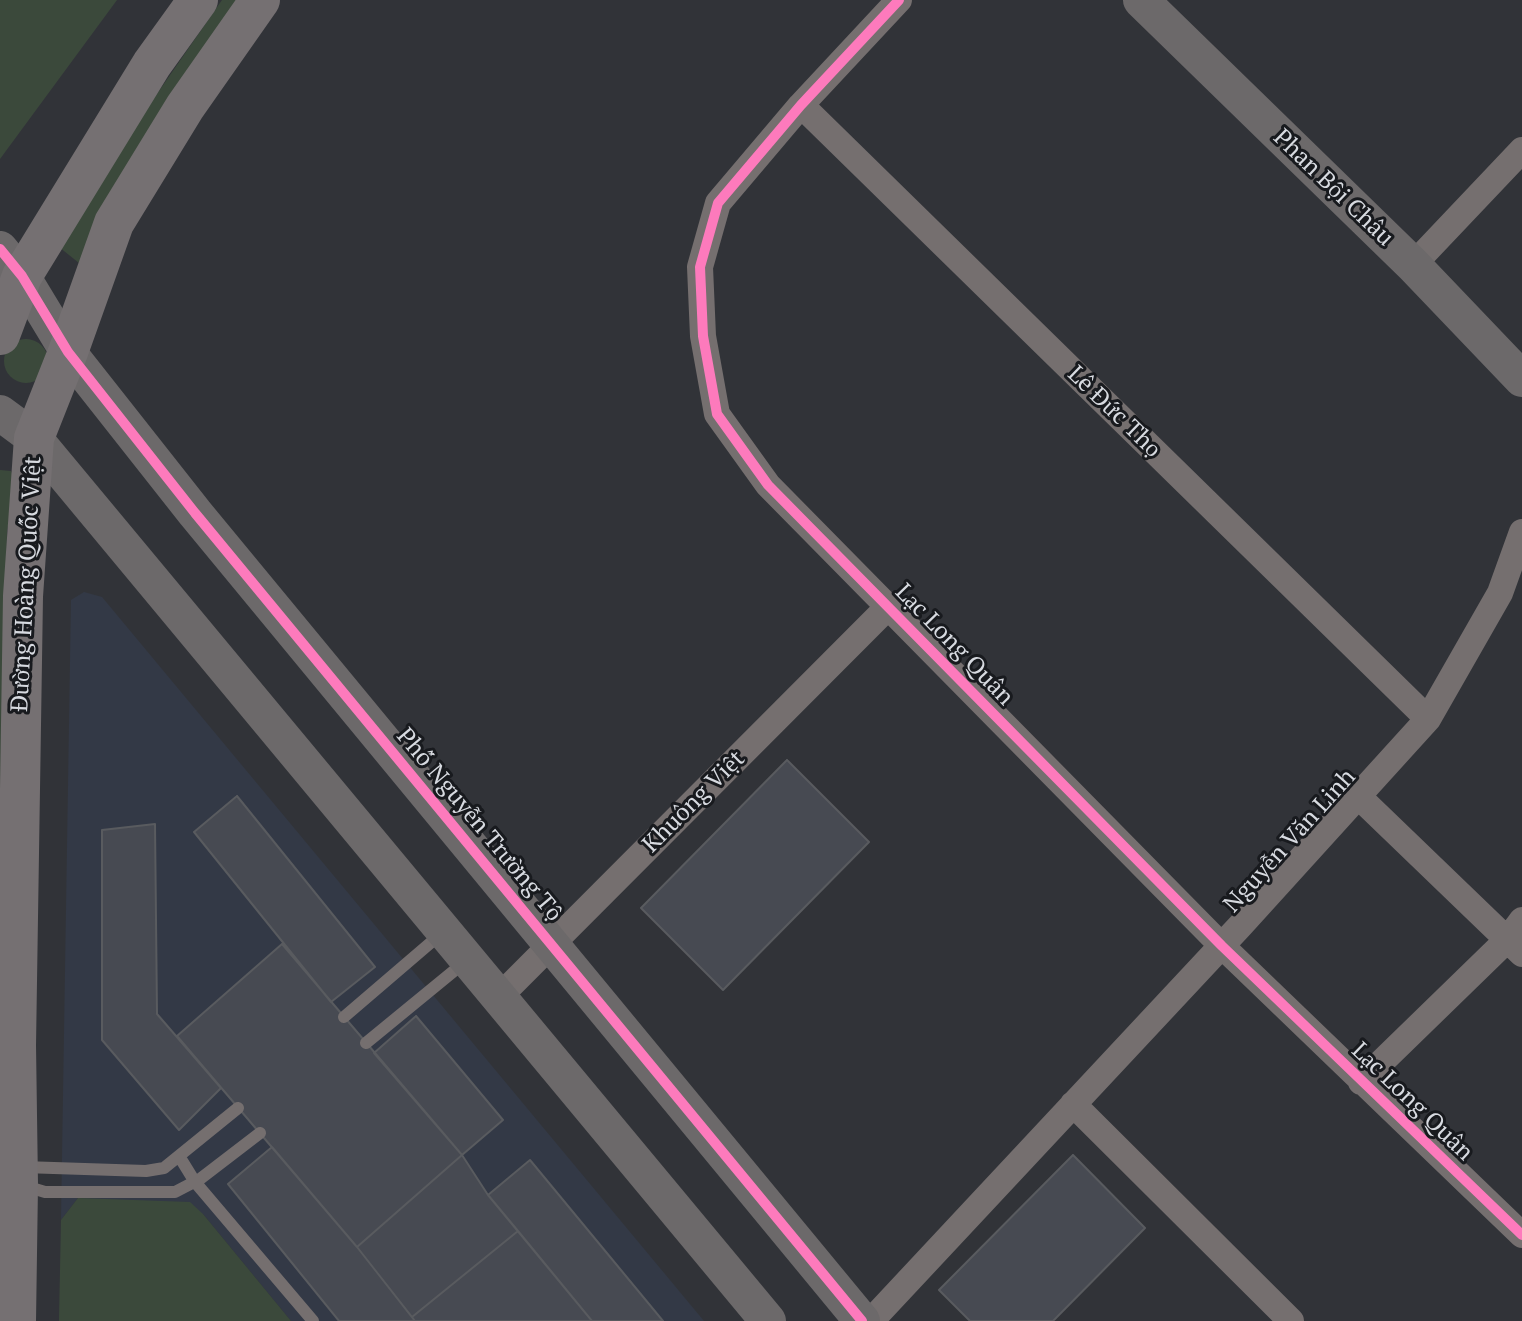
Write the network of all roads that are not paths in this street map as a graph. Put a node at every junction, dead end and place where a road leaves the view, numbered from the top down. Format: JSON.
{"nodes":[{"id":1,"x":198,"y":0,"type":"edge"},
{"id":2,"x":260,"y":0,"type":"edge"},
{"id":3,"x":899,"y":0,"type":"edge"},
{"id":4,"x":1141,"y":0,"type":"edge"},
{"id":5,"x":801,"y":105,"type":"junction"},
{"id":6,"x":1522,"y":150,"type":"edge"},
{"id":7,"x":11,"y":262,"type":"edge"},
{"id":8,"x":1413,"y":265,"type":"junction"},
{"id":9,"x":0,"y":335,"type":"edge"},
{"id":10,"x":68,"y":352,"type":"junction"},
{"id":11,"x":1522,"y":379,"type":"edge"},
{"id":12,"x":0,"y":413,"type":"edge"},
{"id":13,"x":34,"y":438,"type":"junction"},
{"id":14,"x":1522,"y":532,"type":"edge"},
{"id":15,"x":889,"y":606,"type":"junction"},
{"id":16,"x":1428,"y":719,"type":"junction"},
{"id":17,"x":1358,"y":796,"type":"junction"},
{"id":18,"x":444,"y":931,"type":"junction"},
{"id":19,"x":1517,"y":938,"type":"edge"},
{"id":20,"x":552,"y":945,"type":"junction"},
{"id":21,"x":1222,"y":946,"type":"junction"},
{"id":22,"x":468,"y":959,"type":"junction"},
{"id":23,"x":499,"y":997,"type":"junction"},
{"id":24,"x":344,"y":1017,"type":"dead end"},
{"id":25,"x":366,"y":1043,"type":"dead end"},
{"id":26,"x":8,"y":1046,"type":"edge"},
{"id":27,"x":1361,"y":1082,"type":"junction"},
{"id":28,"x":1073,"y":1104,"type":"junction"},
{"id":29,"x":238,"y":1108,"type":"dead end"},
{"id":30,"x":260,"y":1133,"type":"dead end"},
{"id":31,"x":179,"y":1156,"type":"junction"},
{"id":32,"x":18,"y":1176,"type":"junction"},
{"id":33,"x":195,"y":1182,"type":"junction"},
{"id":34,"x":1522,"y":1235,"type":"edge"},
{"id":35,"x":16,"y":1321,"type":"edge"},
{"id":36,"x":313,"y":1321,"type":"edge"},
{"id":37,"x":768,"y":1321,"type":"edge"},
{"id":38,"x":862,"y":1321,"type":"edge"},
{"id":39,"x":871,"y":1321,"type":"edge"},
{"id":40,"x":1291,"y":1321,"type":"edge"}],
"edges":[{"from":1,"to":7,"type":"main road"},
{"from":2,"to":10,"type":"main road","name":"Đường Hoàng Quốc Việt"},
{"from":3,"to":5,"type":"street","name":"Lạc Long Quân"},
{"from":4,"to":8,"type":"street","name":"Phan Bội Châu"},
{"from":5,"to":15,"type":"street","name":"Lạc Long Quân"},
{"from":5,"to":16,"type":"street","name":"Lê Đức Thọ"},
{"from":6,"to":8,"type":"street"},
{"from":7,"to":9,"type":"main road"},
{"from":7,"to":10,"type":"street","name":"Phố Nguyễn Trường Tộ"},
{"from":8,"to":11,"type":"street","name":"Phan Bội Châu"},
{"from":10,"to":13,"type":"main road","name":"Đường Hoàng Quốc Việt"},
{"from":10,"to":20,"type":"street","name":"Phố Nguyễn Trường Tộ"},
{"from":12,"to":13,"type":"street"},
{"from":13,"to":18,"type":"street"},
{"from":13,"to":26,"type":"main road","name":"Đường Hoàng Quốc Việt"},
{"from":14,"to":16,"type":"street","name":"Nguyễn Văn Linh"},
{"from":15,"to":20,"type":"street","name":"Khuông Việt"},
{"from":15,"to":21,"type":"street","name":"Lạc Long Quân"},
{"from":16,"to":17,"type":"street","name":"Nguyễn Văn Linh"},
{"from":17,"to":19,"type":"street"},
{"from":17,"to":21,"type":"street","name":"Nguyễn Văn Linh"},
{"from":18,"to":22,"type":"street"},
{"from":18,"to":24,"type":"lane"},
{"from":19,"to":27,"type":"street"},
{"from":20,"to":23,"type":"street","name":"Khuông Việt"},
{"from":20,"to":38,"type":"street","name":"Phố Nguyễn Trường Tộ"},
{"from":21,"to":27,"type":"street","name":"Lạc Long Quân"},
{"from":21,"to":28,"type":"street","name":"Nguyễn Văn Linh"},
{"from":22,"to":23,"type":"street"},
{"from":22,"to":25,"type":"lane"},
{"from":23,"to":37,"type":"street"},
{"from":26,"to":32,"type":"main road","name":"Đường Hoàng Quốc Việt"},
{"from":27,"to":34,"type":"street","name":"Lạc Long Quân"},
{"from":28,"to":39,"type":"street","name":"Nguyễn Văn Linh"},
{"from":28,"to":40,"type":"street"},
{"from":29,"to":31,"type":"lane"},
{"from":30,"to":33,"type":"lane"},
{"from":31,"to":32,"type":"lane"},
{"from":31,"to":33,"type":"lane"},
{"from":32,"to":33,"type":"lane"},
{"from":32,"to":35,"type":"main road","name":"Đường Hoàng Quốc Việt"},
{"from":33,"to":36,"type":"lane"}]}
